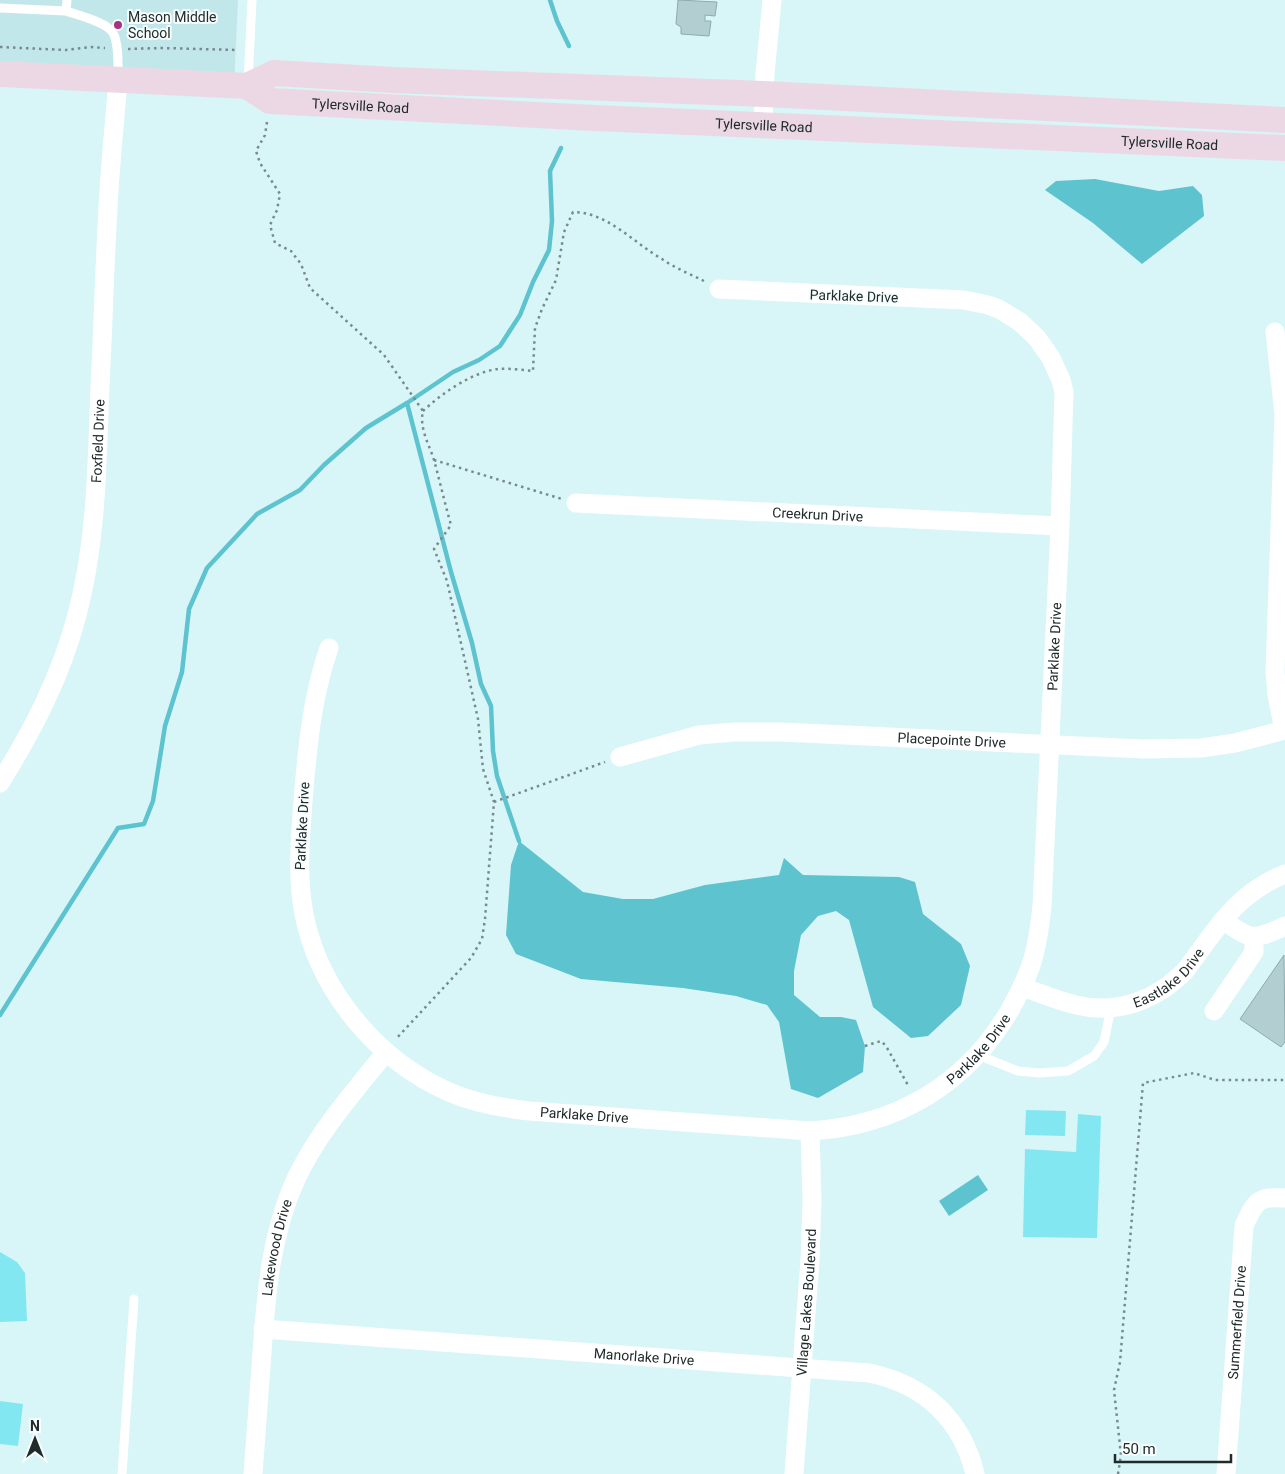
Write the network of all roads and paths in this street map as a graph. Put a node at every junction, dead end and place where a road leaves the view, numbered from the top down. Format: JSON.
{"nodes":[{"id":1,"x":67,"y":0,"type":"edge"},
{"id":2,"x":252,"y":0,"type":"edge"},
{"id":3,"x":772,"y":0,"type":"edge"},
{"id":4,"x":0,"y":8,"type":"edge"},
{"id":5,"x":66,"y":11,"type":"junction"},
{"id":6,"x":0,"y":74,"type":"edge"},
{"id":7,"x":118,"y":80,"type":"junction"},
{"id":8,"x":247,"y":86,"type":"junction"},
{"id":9,"x":764,"y":94,"type":"junction"},
{"id":10,"x":270,"y":101,"type":"junction"},
{"id":11,"x":1285,"y":120,"type":"edge"},
{"id":12,"x":763,"y":125,"type":"junction"},
{"id":13,"x":1285,"y":148,"type":"edge"},
{"id":14,"x":719,"y":289,"type":"joint"},
{"id":15,"x":1275,"y":332,"type":"dead end"},
{"id":16,"x":423,"y":411,"type":"junction"},
{"id":17,"x":434,"y":460,"type":"junction"},
{"id":18,"x":576,"y":503,"type":"joint"},
{"id":19,"x":1060,"y":526,"type":"junction"},
{"id":20,"x":329,"y":648,"type":"dead end"},
{"id":21,"x":1285,"y":730,"type":"edge"},
{"id":22,"x":1050,"y":745,"type":"junction"},
{"id":23,"x":620,"y":757,"type":"joint"},
{"id":24,"x":0,"y":783,"type":"edge"},
{"id":25,"x":494,"y":802,"type":"junction"},
{"id":26,"x":1285,"y":874,"type":"edge"},
{"id":27,"x":1223,"y":920,"type":"junction"},
{"id":28,"x":1285,"y":926,"type":"edge"},
{"id":29,"x":1254,"y":937,"type":"junction"},
{"id":30,"x":1022,"y":987,"type":"junction"},
{"id":31,"x":1111,"y":1008,"type":"junction"},
{"id":32,"x":1214,"y":1011,"type":"dead end"},
{"id":33,"x":865,"y":1046,"type":"dead end"},
{"id":34,"x":386,"y":1052,"type":"junction"},
{"id":35,"x":978,"y":1055,"type":"junction"},
{"id":36,"x":1285,"y":1080,"type":"edge"},
{"id":37,"x":916,"y":1102,"type":"junction"},
{"id":38,"x":810,"y":1130,"type":"junction"},
{"id":39,"x":1285,"y":1198,"type":"edge"},
{"id":40,"x":134,"y":1299,"type":"dead end"},
{"id":41,"x":264,"y":1329,"type":"junction"},
{"id":42,"x":801,"y":1368,"type":"junction"},
{"id":43,"x":122,"y":1474,"type":"edge"},
{"id":44,"x":253,"y":1474,"type":"edge"},
{"id":45,"x":794,"y":1474,"type":"edge"},
{"id":46,"x":975,"y":1474,"type":"edge"},
{"id":47,"x":1118,"y":1474,"type":"edge"},
{"id":48,"x":1226,"y":1474,"type":"edge"}],
"edges":[{"from":1,"to":5,"type":"lane"},
{"from":2,"to":8,"type":"lane"},
{"from":3,"to":9,"type":"street"},
{"from":4,"to":5,"type":"lane"},
{"from":5,"to":7,"type":"lane"},
{"from":6,"to":7,"type":"main road","name":"Tylersville Road"},
{"from":7,"to":8,"type":"main road","name":"Tylersville Road"},
{"from":7,"to":24,"type":"street","name":"Foxfield Drive"},
{"from":8,"to":9,"type":"main road","name":"Tylersville Road"},
{"from":8,"to":10,"type":"main road"},
{"from":9,"to":11,"type":"main road","name":"Tylersville Road"},
{"from":9,"to":12,"type":"street"},
{"from":10,"to":12,"type":"main road","name":"Tylersville Road"},
{"from":10,"to":16,"type":"path"},
{"from":12,"to":13,"type":"main road","name":"Tylersville Road"},
{"from":14,"to":16,"type":"path"},
{"from":14,"to":19,"type":"street","name":"Parklake Drive"},
{"from":15,"to":21,"type":"street"},
{"from":16,"to":17,"type":"path"},
{"from":17,"to":18,"type":"path"},
{"from":17,"to":25,"type":"path"},
{"from":18,"to":19,"type":"street","name":"Creekrun Drive"},
{"from":19,"to":22,"type":"street","name":"Parklake Drive"},
{"from":20,"to":34,"type":"street","name":"Parklake Drive"},
{"from":21,"to":22,"type":"street","name":"Placepointe Drive"},
{"from":22,"to":23,"type":"street","name":"Placepointe Drive"},
{"from":22,"to":30,"type":"street","name":"Parklake Drive"},
{"from":23,"to":25,"type":"path"},
{"from":25,"to":34,"type":"path"},
{"from":26,"to":27,"type":"street","name":"Eastlake Drive"},
{"from":27,"to":29,"type":"street"},
{"from":27,"to":31,"type":"street","name":"Eastlake Drive"},
{"from":28,"to":29,"type":"street"},
{"from":29,"to":32,"type":"street"},
{"from":30,"to":31,"type":"street","name":"Eastlake Drive"},
{"from":30,"to":35,"type":"street","name":"Parklake Drive"},
{"from":31,"to":35,"type":"lane"},
{"from":33,"to":37,"type":"path"},
{"from":34,"to":38,"type":"street","name":"Parklake Drive"},
{"from":34,"to":41,"type":"street","name":"Lakewood Drive"},
{"from":35,"to":37,"type":"street","name":"Parklake Drive"},
{"from":36,"to":47,"type":"path"},
{"from":37,"to":38,"type":"street","name":"Parklake Drive"},
{"from":38,"to":42,"type":"street","name":"Village Lakes Boulevard"},
{"from":39,"to":48,"type":"street","name":"Summerfield Drive"},
{"from":40,"to":43,"type":"lane"},
{"from":41,"to":42,"type":"street","name":"Manorlake Drive"},
{"from":41,"to":44,"type":"street","name":"Lakewood Drive"},
{"from":42,"to":45,"type":"street","name":"Village Lakes Boulevard"},
{"from":42,"to":46,"type":"street","name":"Manorlake Drive"}]}
